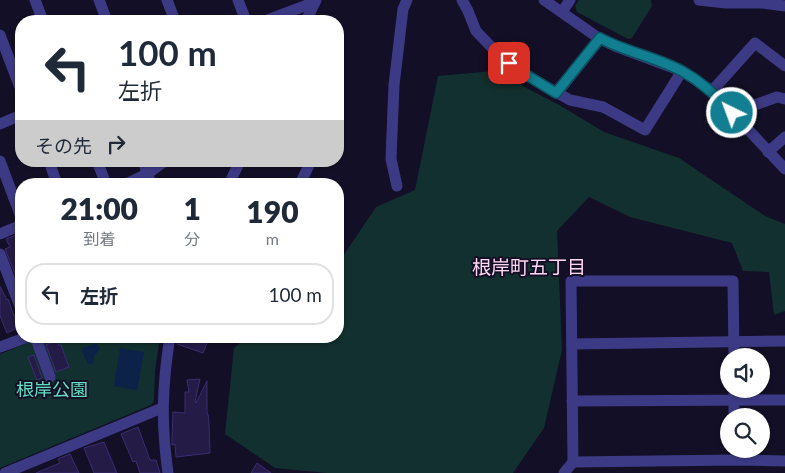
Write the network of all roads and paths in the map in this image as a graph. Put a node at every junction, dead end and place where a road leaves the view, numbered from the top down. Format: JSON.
{"nodes":[{"id":1,"x":35,"y":0,"type":"edge"},
{"id":2,"x":99,"y":0,"type":"edge"},
{"id":3,"x":167,"y":0,"type":"edge"},
{"id":4,"x":238,"y":0,"type":"edge"},
{"id":5,"x":407,"y":0,"type":"edge"},
{"id":6,"x":462,"y":0,"type":"edge"},
{"id":7,"x":570,"y":0,"type":"edge"},
{"id":8,"x":699,"y":0,"type":"edge"},
{"id":9,"x":315,"y":1,"type":"edge"},
{"id":10,"x":548,"y":1,"type":"edge"},
{"id":11,"x":785,"y":6,"type":"edge"},
{"id":12,"x":562,"y":12,"type":"junction"},
{"id":13,"x":41,"y":15,"type":"edge"},
{"id":14,"x":105,"y":15,"type":"edge"},
{"id":15,"x":173,"y":15,"type":"edge"},
{"id":16,"x":244,"y":15,"type":"edge"},
{"id":17,"x":281,"y":15,"type":"edge"},
{"id":18,"x":309,"y":15,"type":"edge"},
{"id":19,"x":0,"y":36,"type":"edge"},
{"id":20,"x":600,"y":38,"type":"junction"},
{"id":21,"x":785,"y":66,"type":"edge"},
{"id":22,"x":682,"y":71,"type":"junction"},
{"id":23,"x":15,"y":75,"type":"edge"},
{"id":24,"x":712,"y":91,"type":"junction"},
{"id":25,"x":556,"y":93,"type":"junction"},
{"id":26,"x":785,"y":99,"type":"edge"},
{"id":27,"x":732,"y":113,"type":"junction"},
{"id":28,"x":15,"y":118,"type":"edge"},
{"id":29,"x":0,"y":124,"type":"edge"},
{"id":30,"x":785,"y":137,"type":"edge"},
{"id":31,"x":768,"y":152,"type":"junction"},
{"id":32,"x":0,"y":161,"type":"edge"},
{"id":33,"x":160,"y":167,"type":"edge"},
{"id":34,"x":785,"y":169,"type":"edge"},
{"id":35,"x":150,"y":178,"type":"edge"},
{"id":36,"x":397,"y":186,"type":"dead end"},
{"id":37,"x":15,"y":201,"type":"edge"},
{"id":38,"x":15,"y":228,"type":"edge"},
{"id":39,"x":0,"y":234,"type":"edge"},
{"id":40,"x":0,"y":254,"type":"edge"},
{"id":41,"x":15,"y":293,"type":"edge"},
{"id":42,"x":734,"y":341,"type":"junction"},
{"id":43,"x":785,"y":341,"type":"edge"},
{"id":44,"x":15,"y":342,"type":"edge"},
{"id":45,"x":38,"y":343,"type":"edge"},
{"id":46,"x":169,"y":343,"type":"edge"},
{"id":47,"x":572,"y":344,"type":"junction"},
{"id":48,"x":0,"y":347,"type":"edge"},
{"id":49,"x":734,"y":348,"type":"edge"},
{"id":50,"x":50,"y":377,"type":"dead end"},
{"id":51,"x":720,"y":395,"type":"edge"},
{"id":52,"x":768,"y":398,"type":"edge"},
{"id":53,"x":785,"y":400,"type":"edge"},
{"id":54,"x":572,"y":402,"type":"junction"},
{"id":55,"x":162,"y":408,"type":"junction"},
{"id":56,"x":720,"y":457,"type":"edge"},
{"id":57,"x":749,"y":458,"type":"edge"},
{"id":58,"x":702,"y":461,"type":"junction"},
{"id":59,"x":760,"y":461,"type":"junction"},
{"id":60,"x":785,"y":461,"type":"edge"},
{"id":61,"x":573,"y":462,"type":"junction"},
{"id":62,"x":642,"y":467,"type":"edge"},
{"id":63,"x":5,"y":473,"type":"edge"},
{"id":64,"x":168,"y":473,"type":"edge"},
{"id":65,"x":564,"y":473,"type":"edge"},
{"id":66,"x":702,"y":473,"type":"edge"},
{"id":67,"x":760,"y":473,"type":"edge"}],
"edges":[{"from":1,"to":13,"type":"street"},
{"from":2,"to":14,"type":"street"},
{"from":3,"to":15,"type":"street"},
{"from":4,"to":16,"type":"street"},
{"from":5,"to":36,"type":"street"},
{"from":6,"to":25,"type":"street"},
{"from":7,"to":12,"type":"street"},
{"from":8,"to":11,"type":"street"},
{"from":9,"to":17,"type":"street"},
{"from":9,"to":18,"type":"street"},
{"from":10,"to":12,"type":"street"},
{"from":12,"to":20,"type":"street"},
{"from":19,"to":23,"type":"street"},
{"from":20,"to":22,"type":"street"},
{"from":20,"to":25,"type":"street"},
{"from":21,"to":24,"type":"street"},
{"from":22,"to":24,"type":"street"},
{"from":22,"to":25,"type":"street"},
{"from":24,"to":27,"type":"street"},
{"from":26,"to":27,"type":"street"},
{"from":27,"to":31,"type":"street"},
{"from":28,"to":29,"type":"street"},
{"from":30,"to":31,"type":"street"},
{"from":31,"to":34,"type":"street"},
{"from":32,"to":37,"type":"street"},
{"from":33,"to":35,"type":"street"},
{"from":38,"to":39,"type":"street"},
{"from":40,"to":41,"type":"street"},
{"from":42,"to":43,"type":"street"},
{"from":42,"to":47,"type":"street"},
{"from":42,"to":47,"type":"street"},
{"from":42,"to":49,"type":"street"},
{"from":44,"to":48,"type":"street"},
{"from":45,"to":50,"type":"street"},
{"from":46,"to":55,"type":"street"},
{"from":47,"to":54,"type":"street"},
{"from":51,"to":54,"type":"street"},
{"from":52,"to":53,"type":"street"},
{"from":54,"to":61,"type":"street"},
{"from":55,"to":63,"type":"street"},
{"from":55,"to":64,"type":"street"},
{"from":56,"to":58,"type":"street"},
{"from":57,"to":59,"type":"street"},
{"from":58,"to":62,"type":"street"},
{"from":58,"to":66,"type":"street"},
{"from":59,"to":60,"type":"street"},
{"from":59,"to":67,"type":"street"},
{"from":61,"to":62,"type":"street"},
{"from":61,"to":65,"type":"street"}]}
